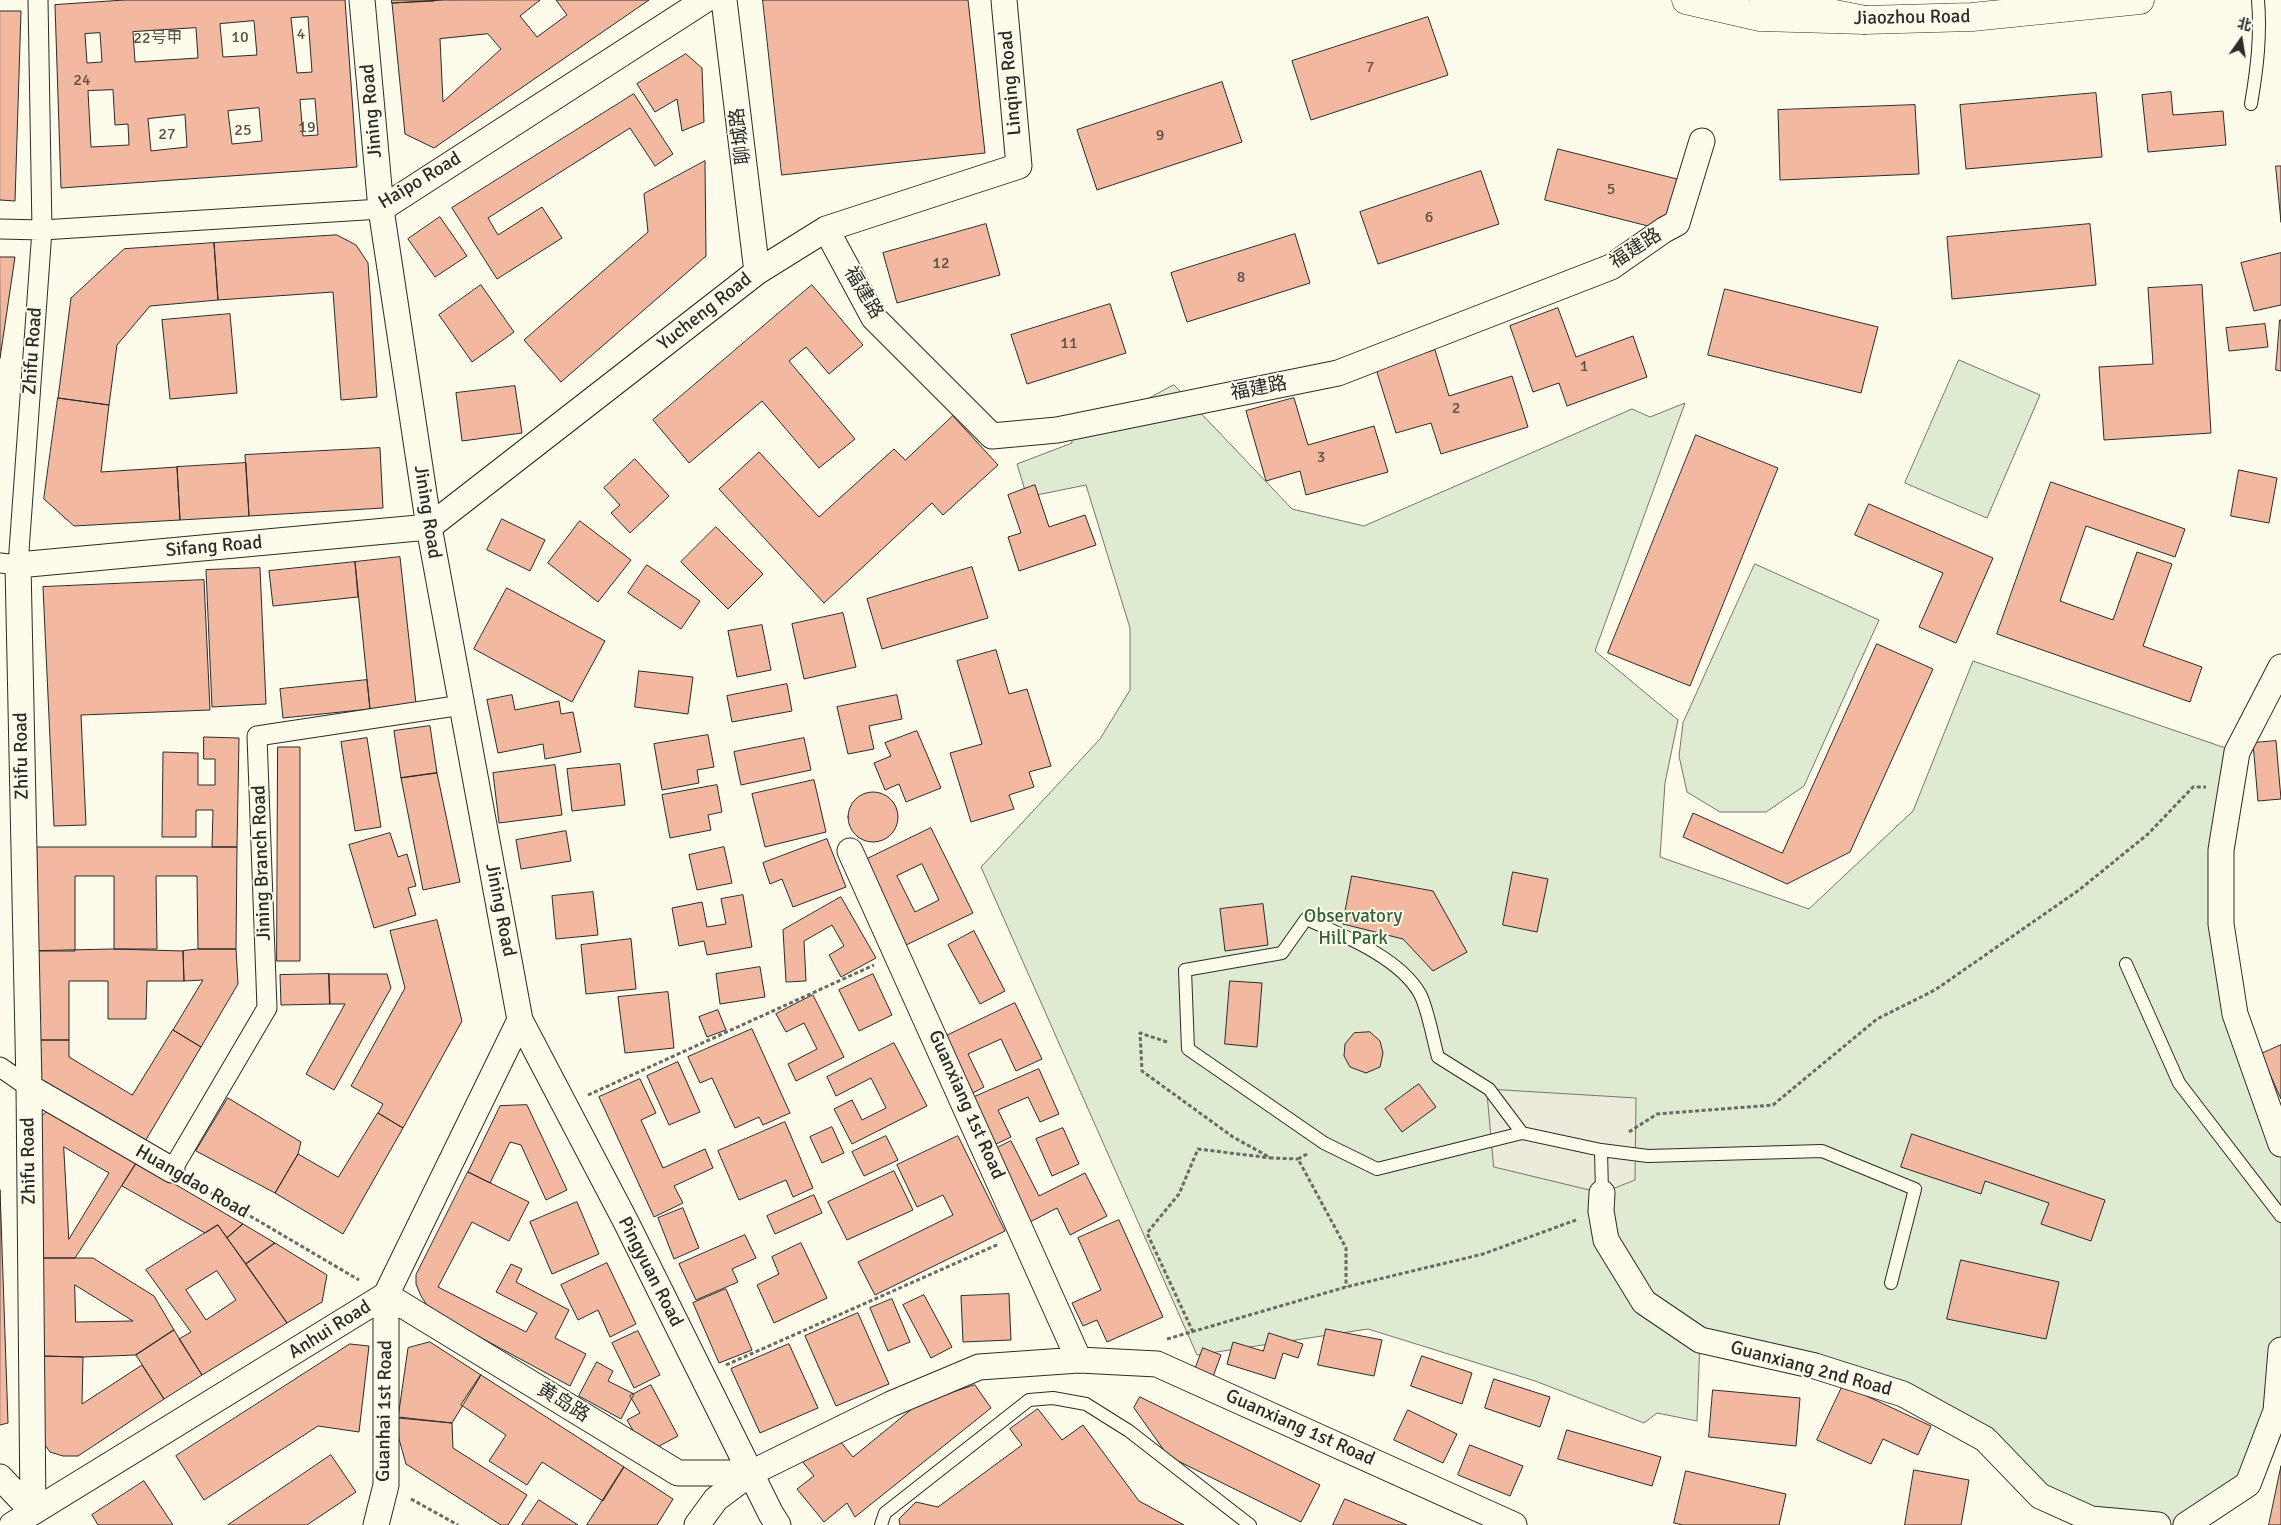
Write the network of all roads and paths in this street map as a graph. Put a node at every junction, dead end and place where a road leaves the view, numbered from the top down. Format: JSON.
{"nodes":[{"id":1,"x":38,"y":0,"type":"edge"},
{"id":2,"x":362,"y":0,"type":"edge"},
{"id":3,"x":705,"y":0,"type":"edge"},
{"id":4,"x":724,"y":0,"type":"edge"},
{"id":5,"x":1004,"y":0,"type":"edge"},
{"id":6,"x":1686,"y":0,"type":"edge"},
{"id":7,"x":1764,"y":0,"type":"edge"},
{"id":8,"x":2140,"y":0,"type":"edge"},
{"id":9,"x":2258,"y":0,"type":"edge"},
{"id":10,"x":1865,"y":20,"type":"junction"},
{"id":11,"x":2251,"y":104,"type":"dead end"},
{"id":12,"x":1702,"y":141,"type":"dead end"},
{"id":13,"x":1019,"y":166,"type":"joint"},
{"id":14,"x":381,"y":209,"type":"junction"},
{"id":15,"x":826,"y":228,"type":"junction"},
{"id":16,"x":0,"y":229,"type":"edge"},
{"id":17,"x":42,"y":230,"type":"junction"},
{"id":18,"x":757,"y":272,"type":"junction"},
{"id":19,"x":429,"y":527,"type":"junction"},
{"id":20,"x":9,"y":564,"type":"edge"},
{"id":21,"x":2281,"y":667,"type":"edge"},
{"id":22,"x":462,"y":705,"type":"junction"},
{"id":23,"x":2231,"y":787,"type":"junction"},
{"id":24,"x":850,"y":851,"type":"dead end"},
{"id":25,"x":897,"y":954,"type":"junction"},
{"id":26,"x":2126,"y":964,"type":"dead end"},
{"id":27,"x":520,"y":1020,"type":"junction"},
{"id":28,"x":1188,"y":1049,"type":"junction"},
{"id":29,"x":0,"y":1066,"type":"edge"},
{"id":30,"x":29,"y":1087,"type":"junction"},
{"id":31,"x":565,"y":1105,"type":"junction"},
{"id":32,"x":1522,"y":1133,"type":"junction"},
{"id":33,"x":1324,"y":1143,"type":"junction"},
{"id":34,"x":2281,"y":1144,"type":"edge"},
{"id":35,"x":1601,"y":1150,"type":"junction"},
{"id":36,"x":1271,"y":1158,"type":"junction"},
{"id":37,"x":1298,"y":1160,"type":"junction"},
{"id":38,"x":172,"y":1170,"type":"junction"},
{"id":39,"x":1601,"y":1202,"type":"junction"},
{"id":40,"x":2281,"y":1216,"type":"edge"},
{"id":41,"x":1024,"y":1234,"type":"junction"},
{"id":42,"x":1890,"y":1284,"type":"dead end"},
{"id":43,"x":1346,"y":1287,"type":"junction"},
{"id":44,"x":386,"y":1295,"type":"junction"},
{"id":45,"x":1193,"y":1332,"type":"junction"},
{"id":46,"x":1159,"y":1342,"type":"dead end"},
{"id":47,"x":2281,"y":1350,"type":"edge"},
{"id":48,"x":1080,"y":1360,"type":"junction"},
{"id":49,"x":703,"y":1376,"type":"junction"},
{"id":50,"x":752,"y":1473,"type":"junction"},
{"id":51,"x":0,"y":1478,"type":"edge"},
{"id":52,"x":386,"y":1485,"type":"junction"},
{"id":53,"x":23,"y":1519,"type":"edge"},
{"id":54,"x":376,"y":1525,"type":"edge"},
{"id":55,"x":458,"y":1525,"type":"edge"},
{"id":56,"x":697,"y":1525,"type":"edge"},
{"id":57,"x":778,"y":1525,"type":"edge"},
{"id":58,"x":881,"y":1525,"type":"edge"},
{"id":59,"x":1250,"y":1525,"type":"edge"},
{"id":60,"x":1514,"y":1525,"type":"edge"},
{"id":61,"x":2158,"y":1525,"type":"edge"},
{"id":62,"x":2186,"y":1525,"type":"edge"}],
"edges":[{"from":1,"to":17,"type":"street","name":"Zhifu Road"},
{"from":2,"to":14,"type":"street","name":"Jining Road"},
{"from":3,"to":14,"type":"street","name":"Haipo Road"},
{"from":4,"to":18,"type":"street","name":"聊城路"},
{"from":5,"to":13,"type":"street","name":"Linqing Road"},
{"from":6,"to":10,"type":"main road","name":"Jiaozhou Road"},
{"from":7,"to":10,"type":"main road"},
{"from":8,"to":10,"type":"main road","name":"Jiaozhou Road"},
{"from":9,"to":11,"type":"lane"},
{"from":12,"to":15,"type":"street","name":"福建路"},
{"from":13,"to":15,"type":"street","name":"Yucheng Road"},
{"from":14,"to":17,"type":"street","name":"Haipo Road"},
{"from":14,"to":19,"type":"street","name":"Jining Road"},
{"from":15,"to":18,"type":"street","name":"Yucheng Road"},
{"from":16,"to":17,"type":"street","name":"Haipo Road"},
{"from":17,"to":20,"type":"street","name":"Zhifu Road"},
{"from":18,"to":19,"type":"street","name":"Yucheng Road"},
{"from":19,"to":20,"type":"street","name":"Sifang Road"},
{"from":19,"to":22,"type":"street","name":"Jining Road"},
{"from":20,"to":30,"type":"street","name":"Zhifu Road"},
{"from":21,"to":23,"type":"street"},
{"from":22,"to":27,"type":"street","name":"Jining Road"},
{"from":22,"to":38,"type":"street","name":"Jining Branch Road"},
{"from":23,"to":34,"type":"street"},
{"from":23,"to":35,"type":"path"},
{"from":24,"to":25,"type":"street","name":"Guanxiang 1st Road"},
{"from":25,"to":31,"type":"path"},
{"from":25,"to":41,"type":"street","name":"Guanxiang 1st Road"},
{"from":26,"to":40,"type":"lane"},
{"from":27,"to":31,"type":"street","name":"Pingyuan Road"},
{"from":27,"to":44,"type":"street","name":"Anhui Road"},
{"from":28,"to":32,"type":"lane"},
{"from":28,"to":33,"type":"lane"},
{"from":28,"to":36,"type":"path"},
{"from":29,"to":30,"type":"street","name":"Huangdao Road"},
{"from":30,"to":38,"type":"street","name":"Huangdao Road"},
{"from":30,"to":53,"type":"street","name":"Zhifu Road"},
{"from":31,"to":49,"type":"street","name":"Pingyuan Road"},
{"from":32,"to":33,"type":"lane"},
{"from":32,"to":35,"type":"lane"},
{"from":33,"to":37,"type":"path"},
{"from":35,"to":39,"type":"lane"},
{"from":35,"to":42,"type":"lane"},
{"from":36,"to":37,"type":"path"},
{"from":36,"to":45,"type":"path"},
{"from":37,"to":43,"type":"path"},
{"from":38,"to":44,"type":"path","name":"Huangdao Road"},
{"from":39,"to":43,"type":"path"},
{"from":39,"to":61,"type":"street","name":"Guanxiang 2nd Road"},
{"from":41,"to":48,"type":"street","name":"Guanxiang 1st Road"},
{"from":41,"to":49,"type":"path"},
{"from":43,"to":45,"type":"path"},
{"from":44,"to":50,"type":"street","name":"黄岛路"},
{"from":44,"to":52,"type":"street","name":"Guanhai 1st Road"},
{"from":44,"to":53,"type":"street","name":"Anhui Road"},
{"from":45,"to":46,"type":"path"},
{"from":47,"to":62,"type":"street"},
{"from":48,"to":50,"type":"street","name":"Guanxiang 1st Road"},
{"from":48,"to":60,"type":"street","name":"Guanxiang 1st Road"},
{"from":49,"to":50,"type":"street","name":"Pingyuan Road"},
{"from":50,"to":56,"type":"street","name":"Guanxiang 1st Road"},
{"from":50,"to":57,"type":"street","name":"Pingyuan Road"},
{"from":51,"to":53,"type":"street"},
{"from":52,"to":54,"type":"street","name":"Guanhai 1st Road"},
{"from":52,"to":55,"type":"path"},
{"from":58,"to":59,"type":"lane"}]}
